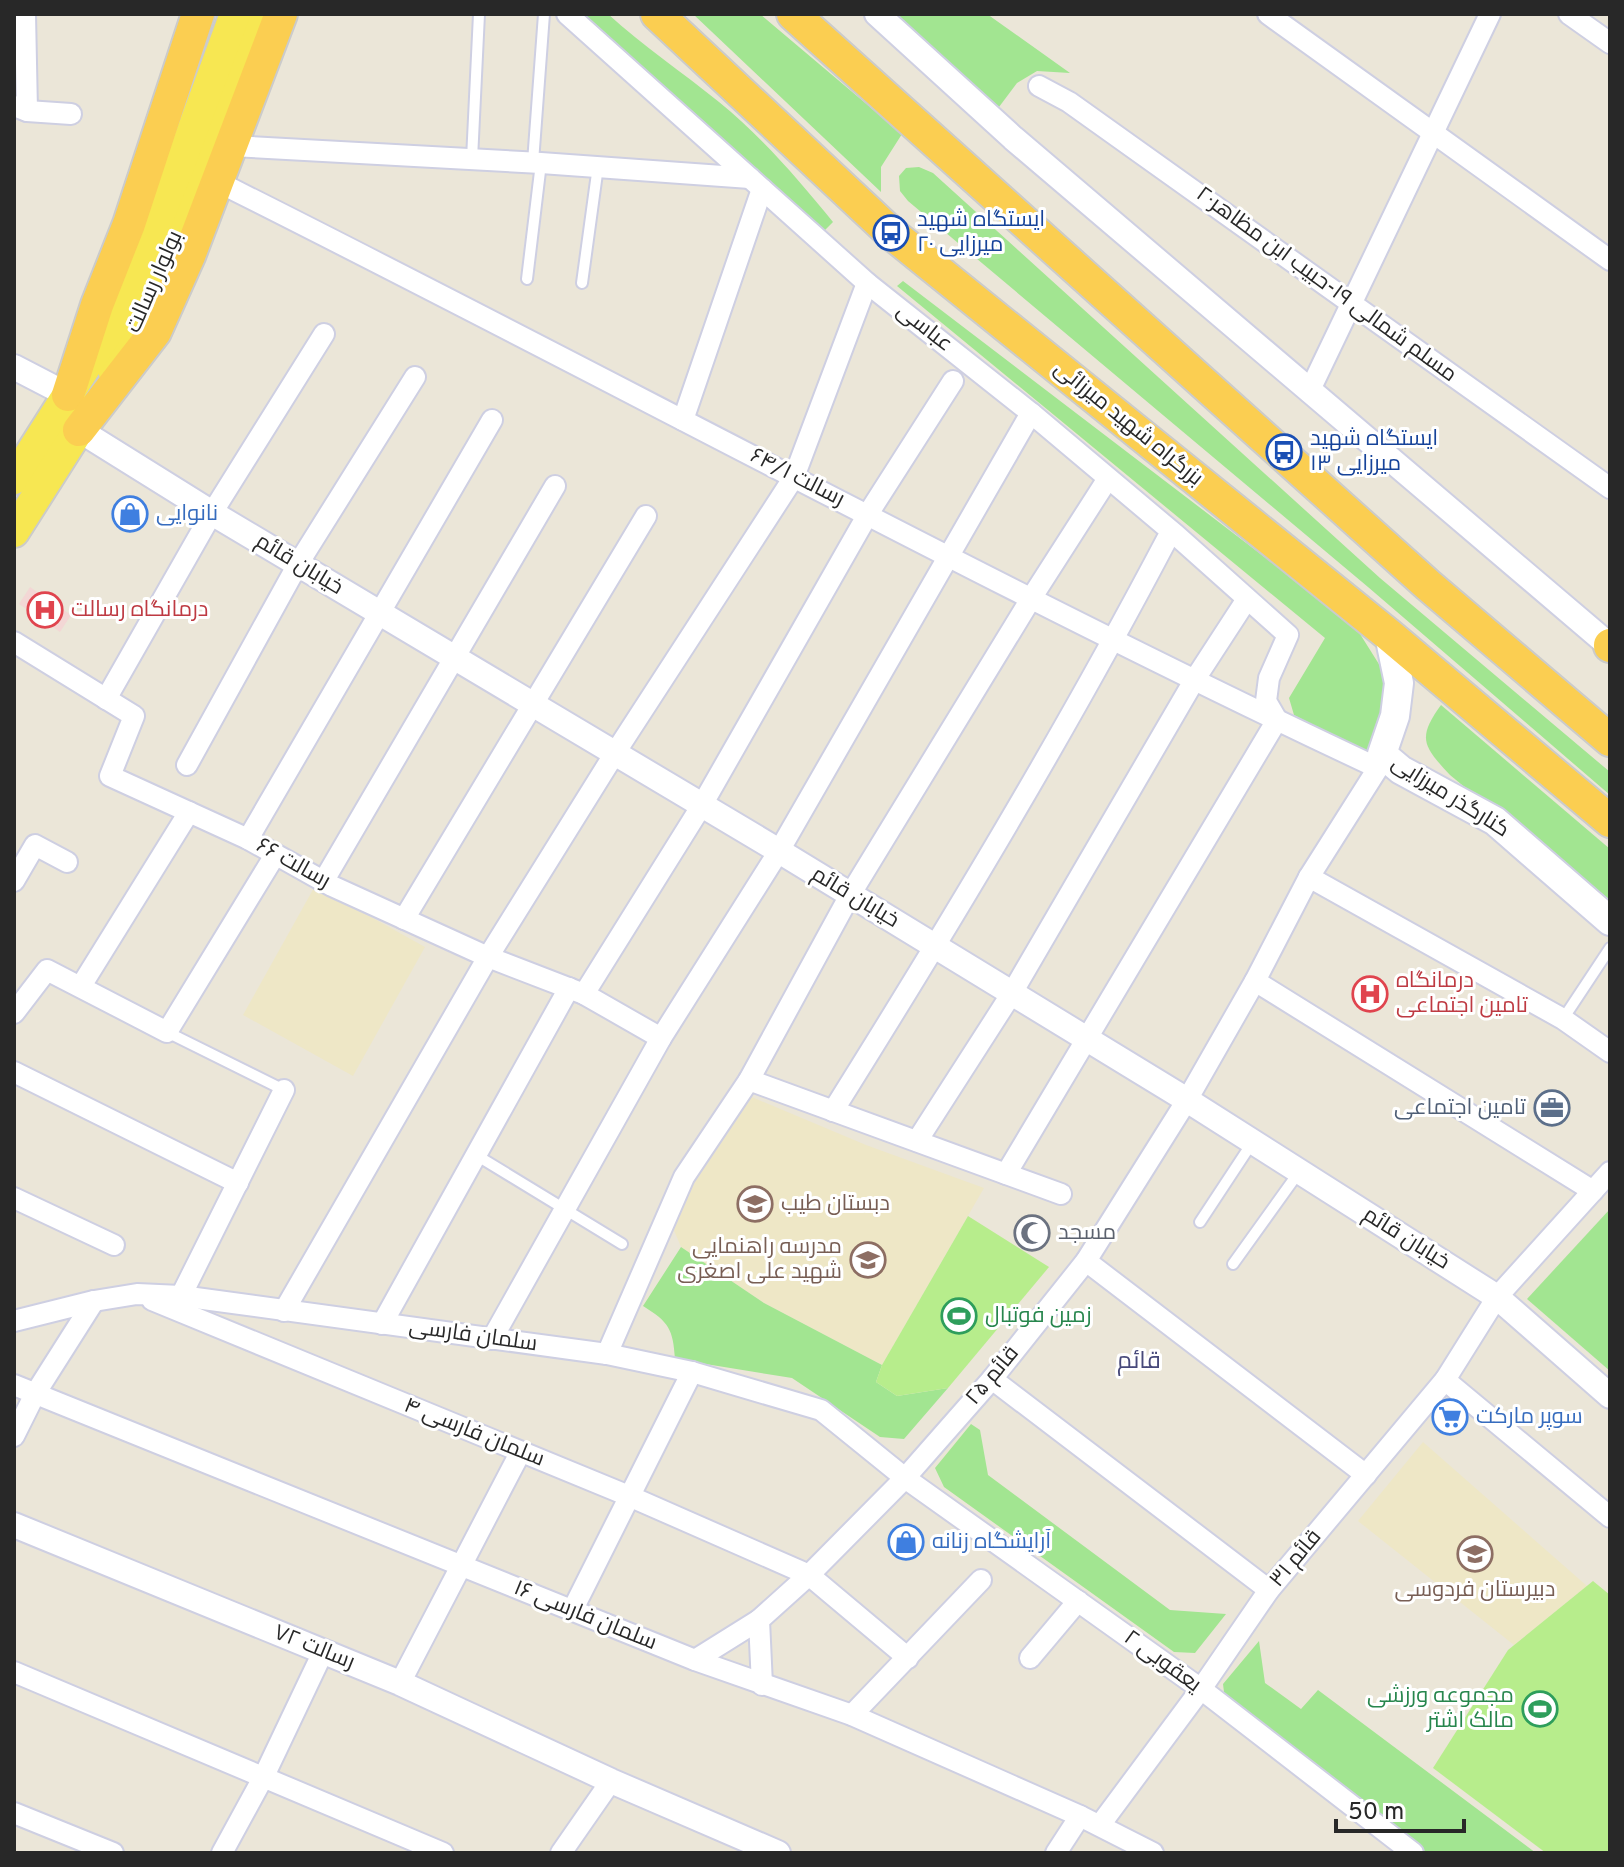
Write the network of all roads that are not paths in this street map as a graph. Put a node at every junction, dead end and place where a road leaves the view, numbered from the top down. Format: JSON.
{"nodes":[{"id":1,"x":198,"y":14,"type":"edge"},
{"id":2,"x":235,"y":14,"type":"edge"},
{"id":3,"x":260,"y":14,"type":"edge"},
{"id":4,"x":281,"y":14,"type":"edge"},
{"id":5,"x":479,"y":14,"type":"edge"},
{"id":6,"x":544,"y":14,"type":"edge"},
{"id":7,"x":567,"y":14,"type":"edge"},
{"id":8,"x":657,"y":14,"type":"edge"},
{"id":9,"x":793,"y":14,"type":"edge"},
{"id":10,"x":816,"y":14,"type":"edge"},
{"id":11,"x":877,"y":14,"type":"edge"},
{"id":12,"x":1268,"y":14,"type":"edge"},
{"id":13,"x":1490,"y":14,"type":"edge"},
{"id":14,"x":1569,"y":14,"type":"edge"},
{"id":15,"x":21,"y":18,"type":"edge"},
{"id":16,"x":1610,"y":43,"type":"edge"},
{"id":17,"x":1039,"y":86,"type":"dead end"},
{"id":18,"x":874,"y":88,"type":"junction"},
{"id":19,"x":20,"y":108,"type":"edge"},
{"id":20,"x":71,"y":114,"type":"dead end"},
{"id":21,"x":1433,"y":132,"type":"junction"},
{"id":22,"x":232,"y":146,"type":"junction"},
{"id":23,"x":472,"y":159,"type":"junction"},
{"id":24,"x":537,"y":163,"type":"junction"},
{"id":25,"x":598,"y":166,"type":"junction"},
{"id":26,"x":218,"y":182,"type":"junction"},
{"id":27,"x":756,"y":183,"type":"junction"},
{"id":28,"x":1610,"y":260,"type":"edge"},
{"id":29,"x":527,"y":279,"type":"dead end"},
{"id":30,"x":582,"y":283,"type":"dead end"},
{"id":31,"x":867,"y":283,"type":"junction"},
{"id":32,"x":1352,"y":304,"type":"junction"},
{"id":33,"x":324,"y":334,"type":"dead end"},
{"id":34,"x":14,"y":367,"type":"edge"},
{"id":35,"x":415,"y":377,"type":"dead end"},
{"id":36,"x":953,"y":381,"type":"dead end"},
{"id":37,"x":1309,"y":392,"type":"junction"},
{"id":38,"x":68,"y":395,"type":"junction"},
{"id":39,"x":1031,"y":413,"type":"junction"},
{"id":40,"x":492,"y":420,"type":"dead end"},
{"id":41,"x":683,"y":420,"type":"junction"},
{"id":42,"x":79,"y":430,"type":"junction"},
{"id":43,"x":794,"y":477,"type":"junction"},
{"id":44,"x":14,"y":479,"type":"edge"},
{"id":45,"x":1107,"y":480,"type":"junction"},
{"id":46,"x":555,"y":486,"type":"dead end"},
{"id":47,"x":1610,"y":488,"type":"edge"},
{"id":48,"x":212,"y":513,"type":"junction"},
{"id":49,"x":868,"y":514,"type":"junction"},
{"id":50,"x":646,"y":516,"type":"dead end"},
{"id":51,"x":14,"y":532,"type":"edge"},
{"id":52,"x":1167,"y":539,"type":"dead end"},
{"id":53,"x":950,"y":556,"type":"junction"},
{"id":54,"x":298,"y":564,"type":"junction"},
{"id":55,"x":1032,"y":597,"type":"junction"},
{"id":56,"x":1247,"y":599,"type":"junction"},
{"id":57,"x":379,"y":612,"type":"junction"},
{"id":58,"x":1389,"y":635,"type":"junction"},
{"id":59,"x":1114,"y":638,"type":"junction"},
{"id":60,"x":14,"y":642,"type":"edge"},
{"id":61,"x":1610,"y":646,"type":"edge"},
{"id":62,"x":456,"y":658,"type":"junction"},
{"id":63,"x":1195,"y":679,"type":"junction"},
{"id":64,"x":106,"y":699,"type":"junction"},
{"id":65,"x":534,"y":705,"type":"junction"},
{"id":66,"x":1277,"y":720,"type":"junction"},
{"id":67,"x":1610,"y":740,"type":"edge"},
{"id":68,"x":615,"y":753,"type":"junction"},
{"id":69,"x":1380,"y":761,"type":"junction"},
{"id":70,"x":187,"y":765,"type":"dead end"},
{"id":71,"x":702,"y":805,"type":"junction"},
{"id":72,"x":189,"y":812,"type":"junction"},
{"id":73,"x":1610,"y":821,"type":"edge"},
{"id":74,"x":248,"y":839,"type":"junction"},
{"id":75,"x":779,"y":851,"type":"junction"},
{"id":76,"x":275,"y":855,"type":"junction"},
{"id":77,"x":67,"y":862,"type":"dead end"},
{"id":78,"x":1309,"y":877,"type":"junction"},
{"id":79,"x":14,"y":881,"type":"edge"},
{"id":80,"x":323,"y":882,"type":"junction"},
{"id":81,"x":850,"y":895,"type":"junction"},
{"id":82,"x":404,"y":919,"type":"junction"},
{"id":83,"x":1610,"y":921,"type":"edge"},
{"id":84,"x":936,"y":947,"type":"junction"},
{"id":85,"x":1610,"y":948,"type":"edge"},
{"id":86,"x":488,"y":957,"type":"junction"},
{"id":87,"x":1255,"y":981,"type":"junction"},
{"id":88,"x":81,"y":986,"type":"junction"},
{"id":89,"x":577,"y":991,"type":"junction"},
{"id":90,"x":1012,"y":993,"type":"junction"},
{"id":91,"x":14,"y":1013,"type":"edge"},
{"id":92,"x":1563,"y":1019,"type":"junction"},
{"id":93,"x":167,"y":1032,"type":"junction"},
{"id":94,"x":661,"y":1038,"type":"junction"},
{"id":95,"x":1086,"y":1038,"type":"junction"},
{"id":96,"x":1610,"y":1052,"type":"edge"},
{"id":97,"x":14,"y":1072,"type":"edge"},
{"id":98,"x":749,"y":1080,"type":"junction"},
{"id":99,"x":284,"y":1090,"type":"joint"},
{"id":100,"x":1187,"y":1100,"type":"junction"},
{"id":101,"x":833,"y":1111,"type":"junction"},
{"id":102,"x":917,"y":1141,"type":"junction"},
{"id":103,"x":1253,"y":1142,"type":"junction"},
{"id":104,"x":476,"y":1155,"type":"junction"},
{"id":105,"x":1299,"y":1172,"type":"junction"},
{"id":106,"x":1610,"y":1172,"type":"edge"},
{"id":107,"x":1006,"y":1174,"type":"junction"},
{"id":108,"x":238,"y":1183,"type":"junction"},
{"id":109,"x":1593,"y":1191,"type":"junction"},
{"id":110,"x":1061,"y":1194,"type":"dead end"},
{"id":111,"x":14,"y":1198,"type":"edge"},
{"id":112,"x":564,"y":1207,"type":"junction"},
{"id":113,"x":1200,"y":1222,"type":"dead end"},
{"id":114,"x":622,"y":1244,"type":"dead end"},
{"id":115,"x":114,"y":1245,"type":"dead end"},
{"id":116,"x":1086,"y":1261,"type":"junction"},
{"id":117,"x":1233,"y":1264,"type":"dead end"},
{"id":118,"x":137,"y":1294,"type":"junction"},
{"id":119,"x":181,"y":1296,"type":"junction"},
{"id":120,"x":1497,"y":1297,"type":"junction"},
{"id":121,"x":94,"y":1301,"type":"junction"},
{"id":122,"x":284,"y":1311,"type":"junction"},
{"id":123,"x":14,"y":1321,"type":"edge"},
{"id":124,"x":382,"y":1324,"type":"junction"},
{"id":125,"x":492,"y":1339,"type":"junction"},
{"id":126,"x":607,"y":1354,"type":"junction"},
{"id":127,"x":692,"y":1372,"type":"junction"},
{"id":128,"x":992,"y":1379,"type":"junction"},
{"id":129,"x":1445,"y":1380,"type":"junction"},
{"id":130,"x":14,"y":1385,"type":"edge"},
{"id":131,"x":35,"y":1394,"type":"junction"},
{"id":132,"x":1610,"y":1396,"type":"edge"},
{"id":133,"x":14,"y":1436,"type":"edge"},
{"id":134,"x":520,"y":1453,"type":"junction"},
{"id":135,"x":1366,"y":1475,"type":"junction"},
{"id":136,"x":905,"y":1478,"type":"junction"},
{"id":137,"x":629,"y":1496,"type":"junction"},
{"id":138,"x":1610,"y":1517,"type":"edge"},
{"id":139,"x":14,"y":1525,"type":"edge"},
{"id":140,"x":460,"y":1567,"type":"junction"},
{"id":141,"x":809,"y":1575,"type":"junction"},
{"id":142,"x":981,"y":1580,"type":"dead end"},
{"id":143,"x":1269,"y":1590,"type":"junction"},
{"id":144,"x":1078,"y":1601,"type":"junction"},
{"id":145,"x":572,"y":1611,"type":"junction"},
{"id":146,"x":759,"y":1620,"type":"junction"},
{"id":147,"x":323,"y":1652,"type":"junction"},
{"id":148,"x":908,"y":1658,"type":"junction"},
{"id":149,"x":1030,"y":1658,"type":"dead end"},
{"id":150,"x":695,"y":1660,"type":"junction"},
{"id":151,"x":14,"y":1672,"type":"edge"},
{"id":152,"x":400,"y":1683,"type":"junction"},
{"id":153,"x":762,"y":1685,"type":"junction"},
{"id":154,"x":1201,"y":1689,"type":"junction"},
{"id":155,"x":852,"y":1715,"type":"junction"},
{"id":156,"x":264,"y":1776,"type":"junction"},
{"id":157,"x":611,"y":1781,"type":"junction"},
{"id":158,"x":14,"y":1813,"type":"edge"},
{"id":159,"x":1080,"y":1816,"type":"junction"},
{"id":160,"x":1100,"y":1825,"type":"junction"},
{"id":161,"x":113,"y":1853,"type":"edge"},
{"id":162,"x":222,"y":1853,"type":"edge"},
{"id":163,"x":443,"y":1853,"type":"edge"},
{"id":164,"x":561,"y":1853,"type":"edge"},
{"id":165,"x":778,"y":1853,"type":"edge"},
{"id":166,"x":1056,"y":1853,"type":"edge"},
{"id":167,"x":1153,"y":1853,"type":"edge"},
{"id":168,"x":1413,"y":1853,"type":"edge"}],
"edges":[{"from":1,"to":38,"type":"highway"},
{"from":2,"to":38,"type":"main road","name":"بولوار رسالت"},
{"from":3,"to":42,"type":"main road","name":"بولوار رسالت"},
{"from":4,"to":22,"type":"highway"},
{"from":5,"to":23,"type":"lane"},
{"from":6,"to":24,"type":"lane"},
{"from":7,"to":27,"type":"street","name":"عباسی"},
{"from":8,"to":58,"type":"highway","name":"بزرگراه شهید میرزائی"},
{"from":9,"to":18,"type":"highway"},
{"from":10,"to":18,"type":"highway"},
{"from":11,"to":37,"type":"street"},
{"from":12,"to":21,"type":"street"},
{"from":13,"to":21,"type":"street"},
{"from":14,"to":16,"type":"street"},
{"from":15,"to":19,"type":"street"},
{"from":17,"to":32,"type":"street","name":"مسلم شمالی ۱۹-حبیب ابن مظاهر۲۰"},
{"from":18,"to":67,"type":"highway"},
{"from":19,"to":20,"type":"street"},
{"from":21,"to":28,"type":"street"},
{"from":21,"to":32,"type":"street"},
{"from":22,"to":23,"type":"street"},
{"from":22,"to":26,"type":"highway"},
{"from":23,"to":24,"type":"street"},
{"from":24,"to":25,"type":"street"},
{"from":24,"to":29,"type":"lane"},
{"from":25,"to":27,"type":"street"},
{"from":25,"to":30,"type":"lane"},
{"from":26,"to":41,"type":"street","name":"رسالت ۶۴/۱"},
{"from":26,"to":42,"type":"highway"},
{"from":27,"to":31,"type":"street","name":"عباسی"},
{"from":27,"to":41,"type":"street"},
{"from":31,"to":39,"type":"street","name":"عباسی"},
{"from":31,"to":43,"type":"street"},
{"from":32,"to":37,"type":"street"},
{"from":32,"to":47,"type":"street","name":"مسلم شمالی ۱۹-حبیب ابن مظاهر۲۰"},
{"from":33,"to":48,"type":"street"},
{"from":34,"to":38,"type":"street"},
{"from":35,"to":54,"type":"street"},
{"from":36,"to":49,"type":"street"},
{"from":37,"to":61,"type":"street"},
{"from":38,"to":44,"type":"main road","name":"بولوار رسالت"},
{"from":39,"to":45,"type":"street","name":"عباسی"},
{"from":39,"to":53,"type":"street"},
{"from":40,"to":57,"type":"street"},
{"from":41,"to":43,"type":"street","name":"رسالت ۶۴/۱"},
{"from":42,"to":48,"type":"street","name":"خیابان قائم"},
{"from":42,"to":51,"type":"main road","name":"بولوار رسالت"},
{"from":43,"to":49,"type":"street","name":"رسالت ۶۴/۱"},
{"from":43,"to":68,"type":"street"},
{"from":45,"to":55,"type":"street"},
{"from":45,"to":56,"type":"street","name":"عباسی"},
{"from":46,"to":62,"type":"street"},
{"from":48,"to":54,"type":"street","name":"خیابان قائم"},
{"from":48,"to":64,"type":"street"},
{"from":49,"to":53,"type":"street","name":"رسالت ۶۴/۱"},
{"from":49,"to":71,"type":"street"},
{"from":50,"to":65,"type":"street"},
{"from":52,"to":59,"type":"street"},
{"from":53,"to":55,"type":"street","name":"رسالت ۶۴/۱"},
{"from":53,"to":75,"type":"street"},
{"from":54,"to":57,"type":"street","name":"خیابان قائم"},
{"from":54,"to":70,"type":"street"},
{"from":55,"to":59,"type":"street","name":"رسالت ۶۴/۱"},
{"from":55,"to":81,"type":"street"},
{"from":56,"to":63,"type":"street"},
{"from":56,"to":66,"type":"street","name":"عباسی"},
{"from":57,"to":62,"type":"street","name":"خیابان قائم"},
{"from":57,"to":74,"type":"street"},
{"from":58,"to":69,"type":"main road","name":"کنارگذر میرزایی"},
{"from":58,"to":73,"type":"highway","name":"بزرگراه شهید میرزائی"},
{"from":59,"to":63,"type":"street","name":"رسالت ۶۴/۱"},
{"from":59,"to":84,"type":"street"},
{"from":60,"to":64,"type":"street","name":"رسالت ۶۶"},
{"from":62,"to":65,"type":"street","name":"خیابان قائم"},
{"from":62,"to":80,"type":"street"},
{"from":63,"to":66,"type":"street","name":"رسالت ۶۴/۱"},
{"from":63,"to":90,"type":"street"},
{"from":64,"to":72,"type":"street","name":"رسالت ۶۶"},
{"from":65,"to":68,"type":"street","name":"خیابان قائم"},
{"from":65,"to":82,"type":"street"},
{"from":66,"to":69,"type":"street","name":"رسالت ۶۴/۱"},
{"from":66,"to":95,"type":"street"},
{"from":68,"to":71,"type":"street","name":"خیابان قائم"},
{"from":68,"to":86,"type":"street"},
{"from":69,"to":78,"type":"street","name":"قائم ۲۵"},
{"from":69,"to":83,"type":"main road","name":"کنارگذر میرزایی"},
{"from":71,"to":75,"type":"street","name":"خیابان قائم"},
{"from":71,"to":89,"type":"street"},
{"from":72,"to":74,"type":"street","name":"رسالت ۶۶"},
{"from":72,"to":88,"type":"street"},
{"from":74,"to":76,"type":"street","name":"رسالت ۶۶"},
{"from":75,"to":81,"type":"street","name":"خیابان قائم"},
{"from":75,"to":94,"type":"street"},
{"from":76,"to":80,"type":"street","name":"رسالت ۶۶"},
{"from":76,"to":93,"type":"street"},
{"from":77,"to":79,"type":"street"},
{"from":78,"to":87,"type":"street","name":"قائم ۲۵"},
{"from":78,"to":92,"type":"street"},
{"from":80,"to":82,"type":"street","name":"رسالت ۶۶"},
{"from":81,"to":84,"type":"street","name":"خیابان قائم"},
{"from":81,"to":98,"type":"street"},
{"from":82,"to":86,"type":"street","name":"رسالت ۶۶"},
{"from":84,"to":90,"type":"street","name":"خیابان قائم"},
{"from":84,"to":101,"type":"street"},
{"from":85,"to":92,"type":"lane"},
{"from":86,"to":89,"type":"street","name":"رسالت ۶۶"},
{"from":86,"to":122,"type":"street"},
{"from":87,"to":100,"type":"street","name":"قائم ۲۵"},
{"from":87,"to":109,"type":"street"},
{"from":88,"to":91,"type":"street"},
{"from":88,"to":93,"type":"street"},
{"from":89,"to":94,"type":"street","name":"رسالت ۶۶"},
{"from":89,"to":104,"type":"street"},
{"from":90,"to":95,"type":"street","name":"خیابان قائم"},
{"from":90,"to":102,"type":"street"},
{"from":92,"to":96,"type":"street"},
{"from":93,"to":99,"type":"lane"},
{"from":94,"to":112,"type":"street"},
{"from":95,"to":100,"type":"street","name":"خیابان قائم"},
{"from":95,"to":107,"type":"street"},
{"from":97,"to":108,"type":"street"},
{"from":98,"to":101,"type":"street"},
{"from":98,"to":126,"type":"street"},
{"from":99,"to":108,"type":"street"},
{"from":100,"to":103,"type":"street","name":"خیابان قائم"},
{"from":100,"to":116,"type":"street","name":"قائم ۲۵"},
{"from":101,"to":102,"type":"street"},
{"from":102,"to":107,"type":"street"},
{"from":103,"to":105,"type":"street","name":"خیابان قائم"},
{"from":103,"to":113,"type":"lane"},
{"from":104,"to":112,"type":"lane"},
{"from":104,"to":124,"type":"street"},
{"from":105,"to":117,"type":"lane"},
{"from":105,"to":120,"type":"street","name":"خیابان قائم"},
{"from":106,"to":109,"type":"street","name":"قائم ۳۱"},
{"from":107,"to":110,"type":"street"},
{"from":108,"to":119,"type":"street"},
{"from":109,"to":120,"type":"street","name":"قائم ۳۱"},
{"from":111,"to":115,"type":"street"},
{"from":112,"to":114,"type":"lane"},
{"from":112,"to":125,"type":"street"},
{"from":116,"to":128,"type":"street","name":"قائم ۲۵"},
{"from":116,"to":135,"type":"street"},
{"from":118,"to":119,"type":"street","name":"سلمان فارسی"},
{"from":118,"to":121,"type":"street","name":"سلمان فارسی"},
{"from":118,"to":134,"type":"street","name":"سلمان فارسی ۴"},
{"from":119,"to":122,"type":"street","name":"سلمان فارسی"},
{"from":120,"to":129,"type":"street","name":"قائم ۳۱"},
{"from":120,"to":132,"type":"street","name":"خیابان قائم"},
{"from":121,"to":123,"type":"street","name":"سلمان فارسی"},
{"from":121,"to":131,"type":"street"},
{"from":122,"to":124,"type":"street","name":"سلمان فارسی"},
{"from":124,"to":125,"type":"street","name":"سلمان فارسی"},
{"from":125,"to":126,"type":"street","name":"سلمان فارسی"},
{"from":126,"to":127,"type":"street","name":"سلمان فارسی"},
{"from":127,"to":136,"type":"street","name":"سلمان فارسی"},
{"from":127,"to":137,"type":"street"},
{"from":128,"to":136,"type":"street","name":"قائم ۲۵"},
{"from":128,"to":143,"type":"street"},
{"from":129,"to":135,"type":"street","name":"قائم ۳۱"},
{"from":129,"to":138,"type":"street"},
{"from":130,"to":131,"type":"street","name":"سلمان فارسی ۱۶"},
{"from":131,"to":133,"type":"street"},
{"from":131,"to":140,"type":"street","name":"سلمان فارسی ۱۶"},
{"from":134,"to":137,"type":"street","name":"سلمان فارسی ۴"},
{"from":134,"to":140,"type":"street"},
{"from":135,"to":143,"type":"street","name":"قائم ۳۱"},
{"from":136,"to":141,"type":"street","name":"قائم ۲۵"},
{"from":136,"to":144,"type":"street","name":"یعقوبی ۲"},
{"from":137,"to":141,"type":"street","name":"سلمان فارسی ۴"},
{"from":137,"to":145,"type":"street"},
{"from":139,"to":147,"type":"street","name":"رسالت ۷۲"},
{"from":140,"to":145,"type":"street","name":"سلمان فارسی ۱۶"},
{"from":140,"to":152,"type":"street"},
{"from":141,"to":146,"type":"street","name":"قائم ۲۵"},
{"from":141,"to":148,"type":"street","name":"سلمان فارسی ۴"},
{"from":142,"to":148,"type":"street"},
{"from":143,"to":154,"type":"street","name":"قائم ۳۱"},
{"from":144,"to":149,"type":"street"},
{"from":144,"to":154,"type":"street","name":"یعقوبی ۲"},
{"from":145,"to":150,"type":"street","name":"سلمان فارسی ۱۶"},
{"from":146,"to":150,"type":"street","name":"قائم ۲۵"},
{"from":146,"to":153,"type":"street"},
{"from":147,"to":152,"type":"street","name":"رسالت ۷۲"},
{"from":147,"to":156,"type":"street"},
{"from":148,"to":155,"type":"street"},
{"from":150,"to":153,"type":"street","name":"سلمان فارسی ۱۶"},
{"from":151,"to":156,"type":"street"},
{"from":152,"to":157,"type":"street","name":"رسالت ۷۲"},
{"from":153,"to":155,"type":"street","name":"سلمان فارسی ۱۶"},
{"from":154,"to":160,"type":"street","name":"قائم ۳۱"},
{"from":154,"to":168,"type":"street","name":"یعقوبی ۲"},
{"from":155,"to":159,"type":"street","name":"سلمان فارسی ۱۶"},
{"from":156,"to":162,"type":"street"},
{"from":156,"to":163,"type":"street"},
{"from":157,"to":164,"type":"street"},
{"from":157,"to":165,"type":"street","name":"رسالت ۷۲"},
{"from":158,"to":161,"type":"street"},
{"from":159,"to":160,"type":"street","name":"سلمان فارسی ۱۶"},
{"from":159,"to":166,"type":"street"},
{"from":160,"to":167,"type":"street","name":"سلمان فارسی ۱۶"}]}
